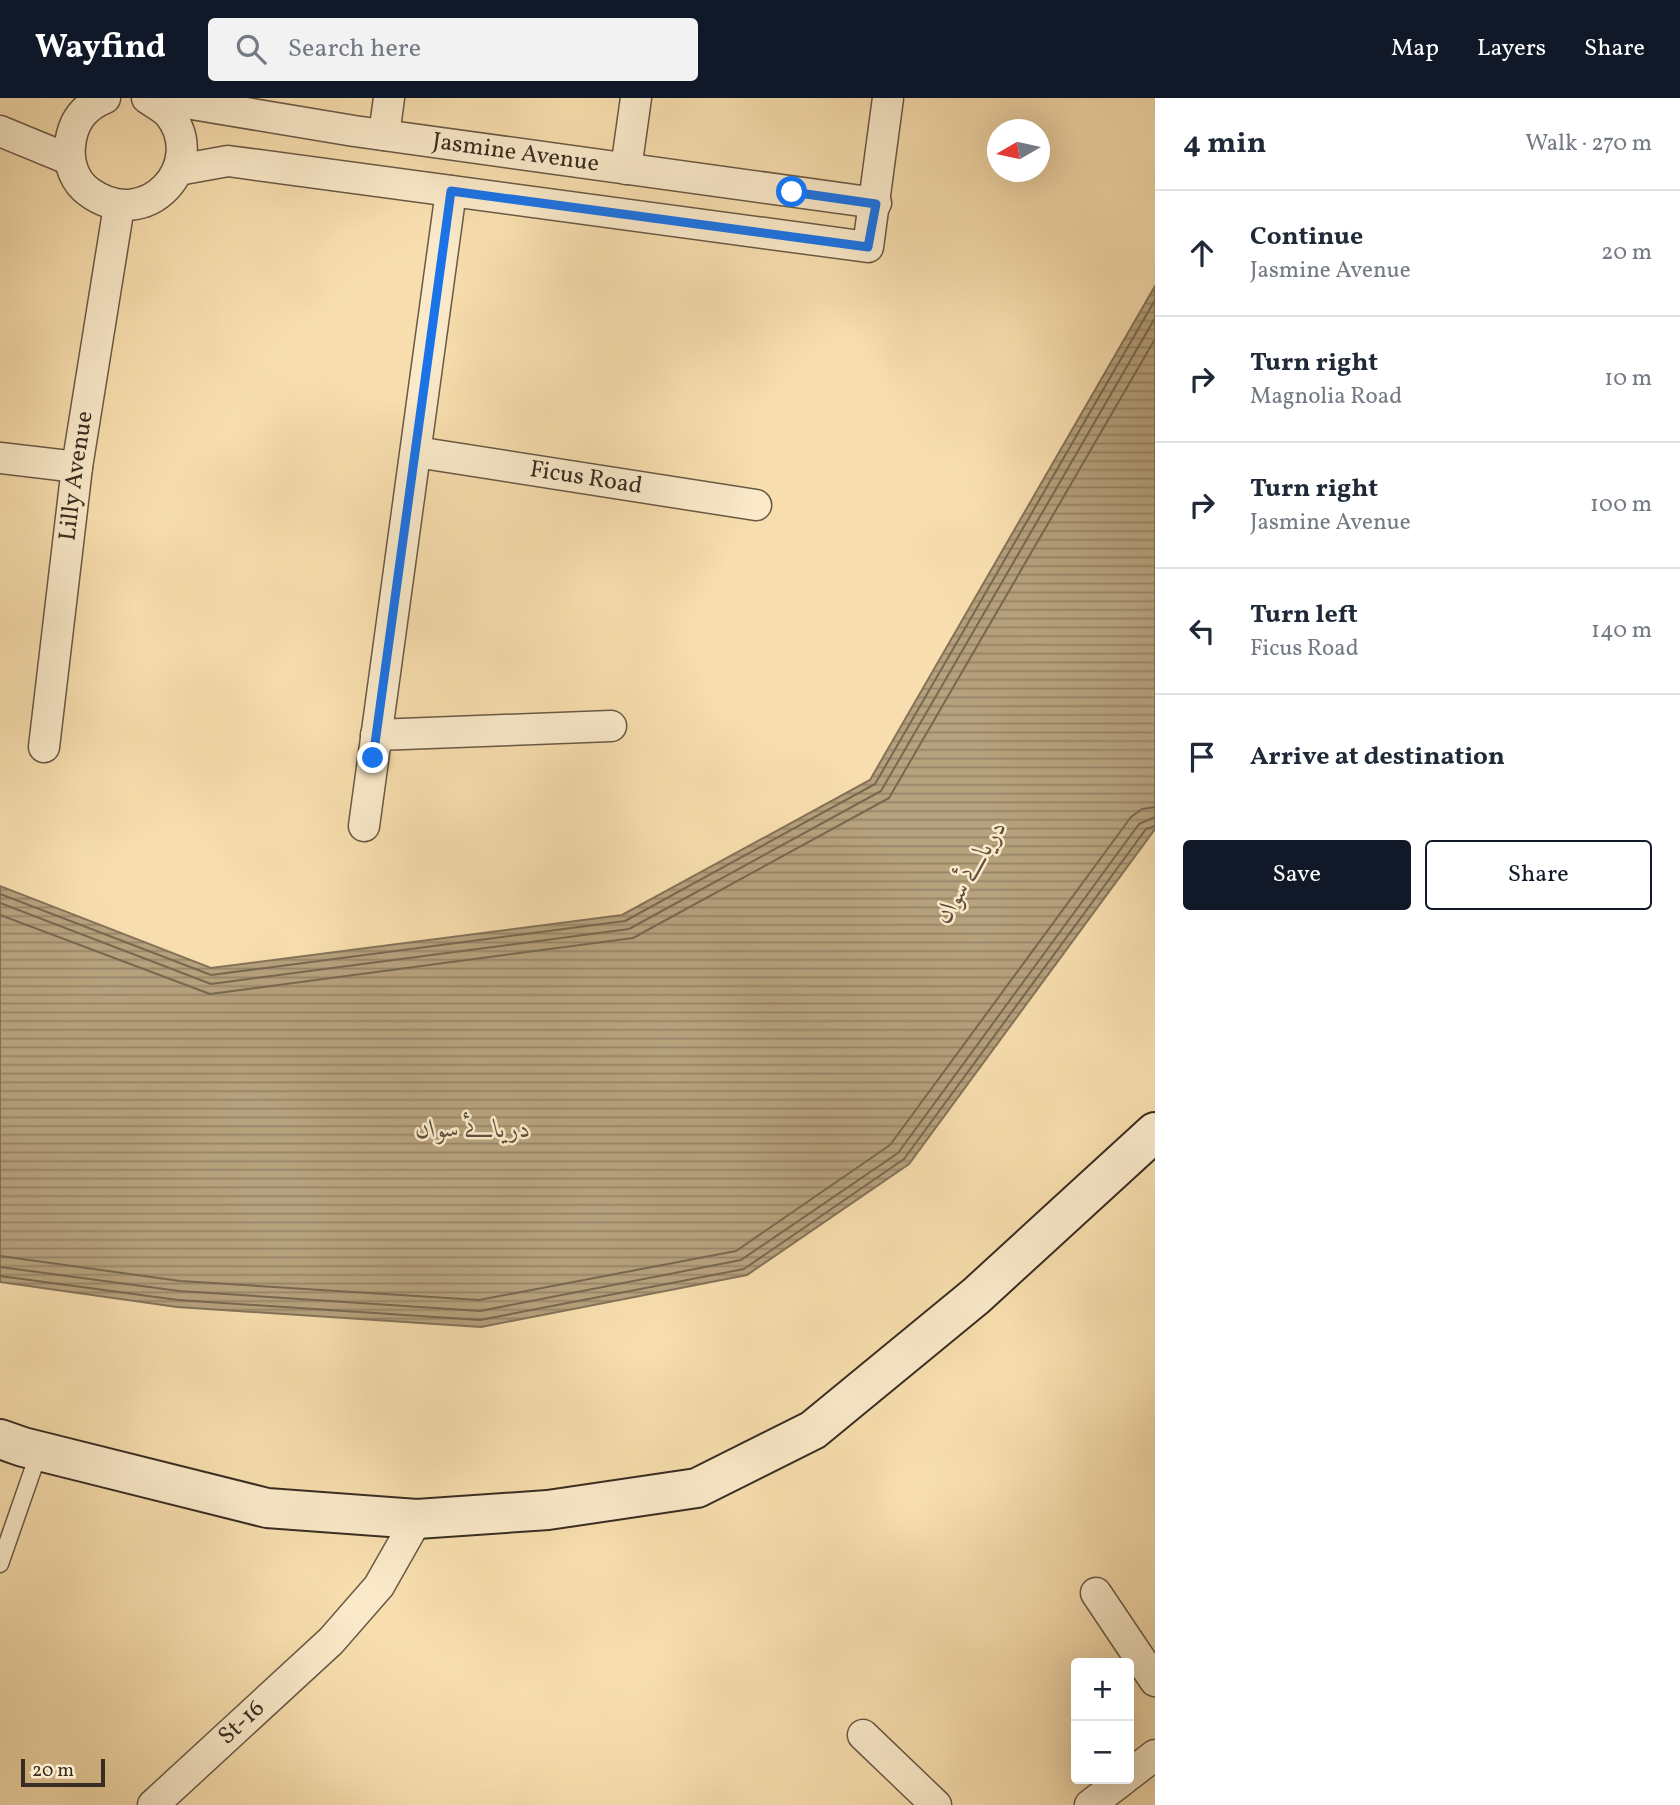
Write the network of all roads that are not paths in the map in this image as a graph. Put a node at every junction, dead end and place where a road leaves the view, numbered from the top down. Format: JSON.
{"nodes":[{"id":1,"x":105,"y":98,"type":"edge"},
{"id":2,"x":147,"y":98,"type":"edge"},
{"id":3,"x":156,"y":98,"type":"edge"},
{"id":4,"x":389,"y":98,"type":"edge"},
{"id":5,"x":636,"y":98,"type":"edge"},
{"id":6,"x":888,"y":98,"type":"edge"},
{"id":7,"x":0,"y":131,"type":"edge"},
{"id":8,"x":384,"y":135,"type":"junction"},
{"id":9,"x":68,"y":159,"type":"junction"},
{"id":10,"x":626,"y":169,"type":"junction"},
{"id":11,"x":178,"y":170,"type":"junction"},
{"id":12,"x":451,"y":191,"type":"junction"},
{"id":13,"x":876,"y":204,"type":"junction"},
{"id":14,"x":119,"y":206,"type":"junction"},
{"id":15,"x":416,"y":452,"type":"junction"},
{"id":16,"x":0,"y":458,"type":"edge"},
{"id":17,"x":77,"y":467,"type":"junction"},
{"id":18,"x":756,"y":505,"type":"dead end"},
{"id":19,"x":611,"y":726,"type":"dead end"},
{"id":20,"x":376,"y":735,"type":"junction"},
{"id":21,"x":44,"y":747,"type":"dead end"},
{"id":22,"x":364,"y":826,"type":"dead end"},
{"id":23,"x":1155,"y":1132,"type":"edge"},
{"id":24,"x":0,"y":1439,"type":"edge"},
{"id":25,"x":39,"y":1452,"type":"junction"},
{"id":26,"x":418,"y":1519,"type":"junction"},
{"id":27,"x":0,"y":1564,"type":"edge"},
{"id":28,"x":1096,"y":1594,"type":"dead end"},
{"id":29,"x":1155,"y":1681,"type":"edge"},
{"id":30,"x":863,"y":1735,"type":"dead end"},
{"id":31,"x":1155,"y":1755,"type":"edge"},
{"id":32,"x":1134,"y":1771,"type":"edge"},
{"id":33,"x":1117,"y":1784,"type":"edge"},
{"id":34,"x":153,"y":1805,"type":"edge"},
{"id":35,"x":936,"y":1805,"type":"edge"},
{"id":36,"x":1090,"y":1805,"type":"edge"}],
"edges":[{"from":1,"to":9,"type":"street"},
{"from":2,"to":11,"type":"street"},
{"from":3,"to":8,"type":"street","name":"Jasmine Avenue"},
{"from":4,"to":8,"type":"street"},
{"from":5,"to":10,"type":"street"},
{"from":6,"to":13,"type":"street"},
{"from":7,"to":9,"type":"street"},
{"from":8,"to":10,"type":"street","name":"Jasmine Avenue"},
{"from":9,"to":14,"type":"street"},
{"from":10,"to":13,"type":"street","name":"Jasmine Avenue"},
{"from":11,"to":12,"type":"street","name":"Jasmine Avenue"},
{"from":11,"to":14,"type":"street"},
{"from":12,"to":13,"type":"street","name":"Jasmine Avenue"},
{"from":12,"to":15,"type":"street"},
{"from":14,"to":17,"type":"street","name":"Lilly Avenue"},
{"from":15,"to":18,"type":"street","name":"Ficus Road"},
{"from":15,"to":20,"type":"street"},
{"from":16,"to":17,"type":"street"},
{"from":17,"to":21,"type":"street","name":"Lilly Avenue"},
{"from":19,"to":20,"type":"street"},
{"from":20,"to":22,"type":"street"},
{"from":23,"to":26,"type":"main road"},
{"from":24,"to":25,"type":"main road"},
{"from":25,"to":26,"type":"main road"},
{"from":25,"to":27,"type":"lane"},
{"from":26,"to":34,"type":"street","name":"St-16"},
{"from":28,"to":29,"type":"street"},
{"from":30,"to":35,"type":"street"},
{"from":31,"to":32,"type":"street"},
{"from":33,"to":36,"type":"street"}]}
